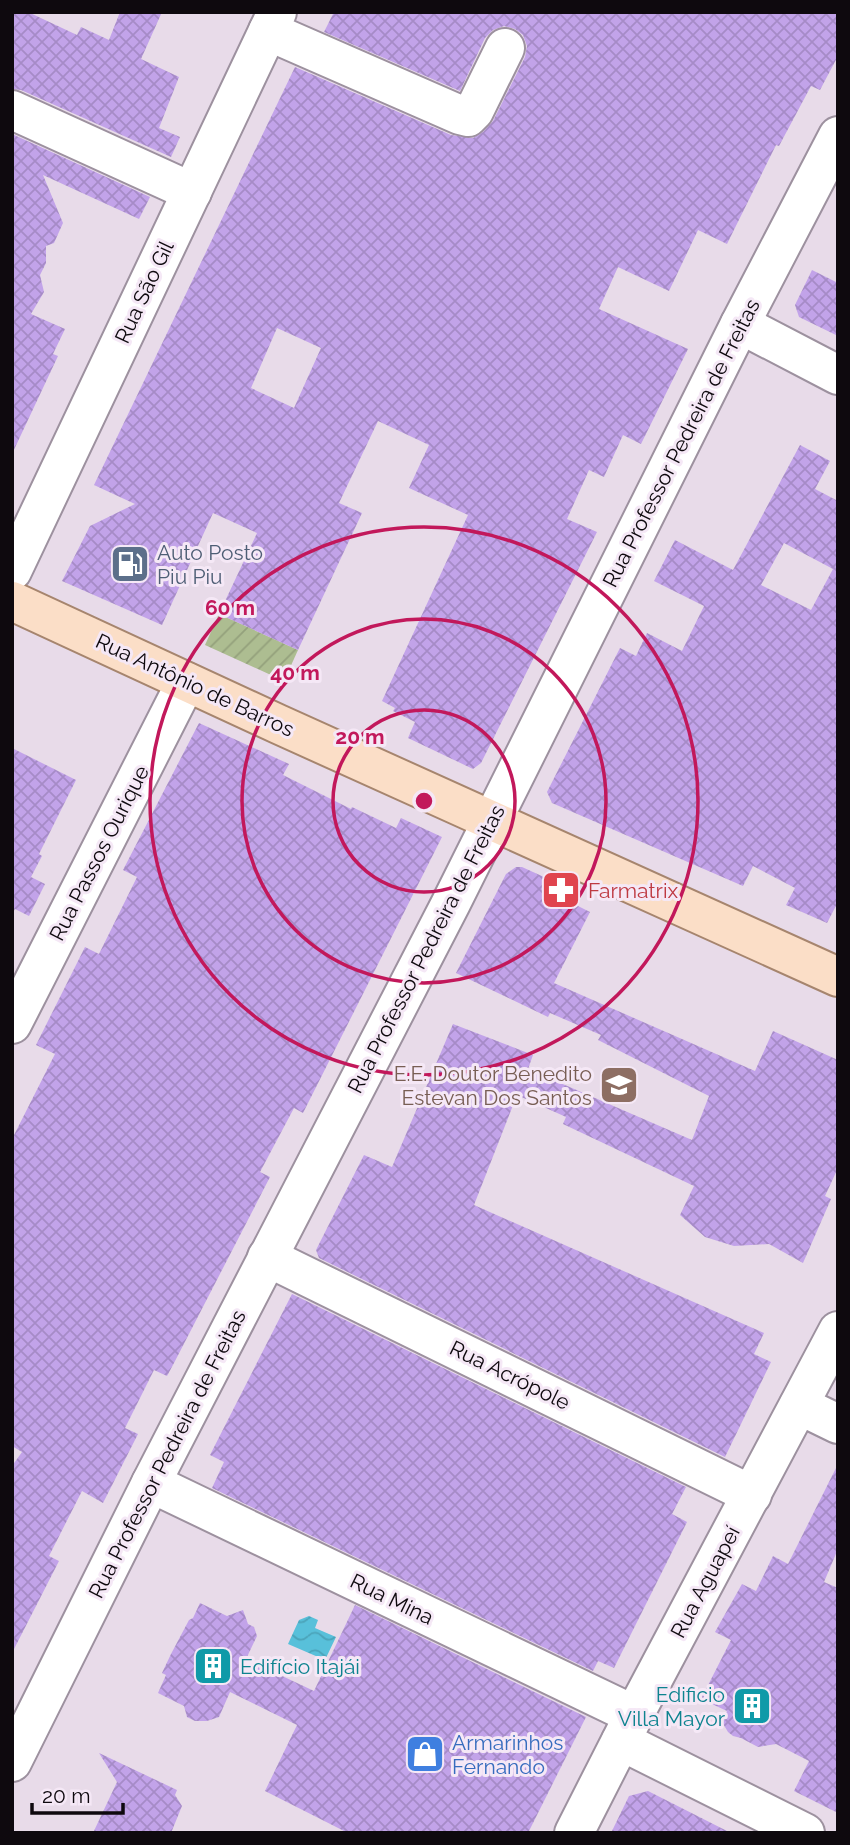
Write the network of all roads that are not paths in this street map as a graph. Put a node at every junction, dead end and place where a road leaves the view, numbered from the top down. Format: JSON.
{"nodes":[{"id":1,"x":272,"y":22,"type":"edge"},
{"id":2,"x":505,"y":48,"type":"dead end"},
{"id":3,"x":12,"y":110,"type":"edge"},
{"id":4,"x":838,"y":136,"type":"edge"},
{"id":5,"x":192,"y":192,"type":"junction"},
{"id":6,"x":740,"y":324,"type":"junction"},
{"id":7,"x":838,"y":375,"type":"edge"},
{"id":8,"x":12,"y":571,"type":"edge"},
{"id":9,"x":12,"y":601,"type":"edge"},
{"id":10,"x":186,"y":682,"type":"junction"},
{"id":11,"x":492,"y":821,"type":"junction"},
{"id":12,"x":838,"y":977,"type":"edge"},
{"id":13,"x":12,"y":1024,"type":"edge"},
{"id":14,"x":267,"y":1257,"type":"junction"},
{"id":15,"x":838,"y":1331,"type":"edge"},
{"id":16,"x":799,"y":1405,"type":"junction"},
{"id":17,"x":838,"y":1424,"type":"edge"},
{"id":18,"x":151,"y":1483,"type":"junction"},
{"id":19,"x":752,"y":1495,"type":"junction"},
{"id":20,"x":627,"y":1728,"type":"junction"},
{"id":21,"x":12,"y":1762,"type":"edge"},
{"id":22,"x":573,"y":1833,"type":"edge"},
{"id":23,"x":805,"y":1833,"type":"edge"}],
"edges":[{"from":1,"to":2,"type":"street"},
{"from":1,"to":5,"type":"street","name":"Rua São Gil"},
{"from":3,"to":5,"type":"street"},
{"from":4,"to":6,"type":"street","name":"Rua Professor Pedreira de Freitas"},
{"from":5,"to":8,"type":"street","name":"Rua São Gil"},
{"from":6,"to":7,"type":"street"},
{"from":6,"to":11,"type":"street","name":"Rua Professor Pedreira de Freitas"},
{"from":9,"to":10,"type":"main road","name":"Rua Antônio de Barros"},
{"from":10,"to":11,"type":"main road","name":"Rua Antônio de Barros"},
{"from":10,"to":13,"type":"street","name":"Rua Passos Ourique"},
{"from":11,"to":12,"type":"main road","name":"Rua Antônio de Barros"},
{"from":11,"to":14,"type":"street","name":"Rua Professor Pedreira de Freitas"},
{"from":14,"to":18,"type":"street","name":"Rua Professor Pedreira de Freitas"},
{"from":14,"to":19,"type":"street","name":"Rua Acrópole"},
{"from":15,"to":16,"type":"street","name":"Rua Aguapeí"},
{"from":16,"to":17,"type":"street"},
{"from":16,"to":19,"type":"street","name":"Rua Aguapeí"},
{"from":18,"to":20,"type":"street","name":"Rua Mina"},
{"from":18,"to":21,"type":"street","name":"Rua Professor Pedreira de Freitas"},
{"from":19,"to":20,"type":"street","name":"Rua Aguapeí"},
{"from":20,"to":22,"type":"street","name":"Rua Aguapeí"},
{"from":20,"to":23,"type":"street","name":"Rua Mina"}]}
